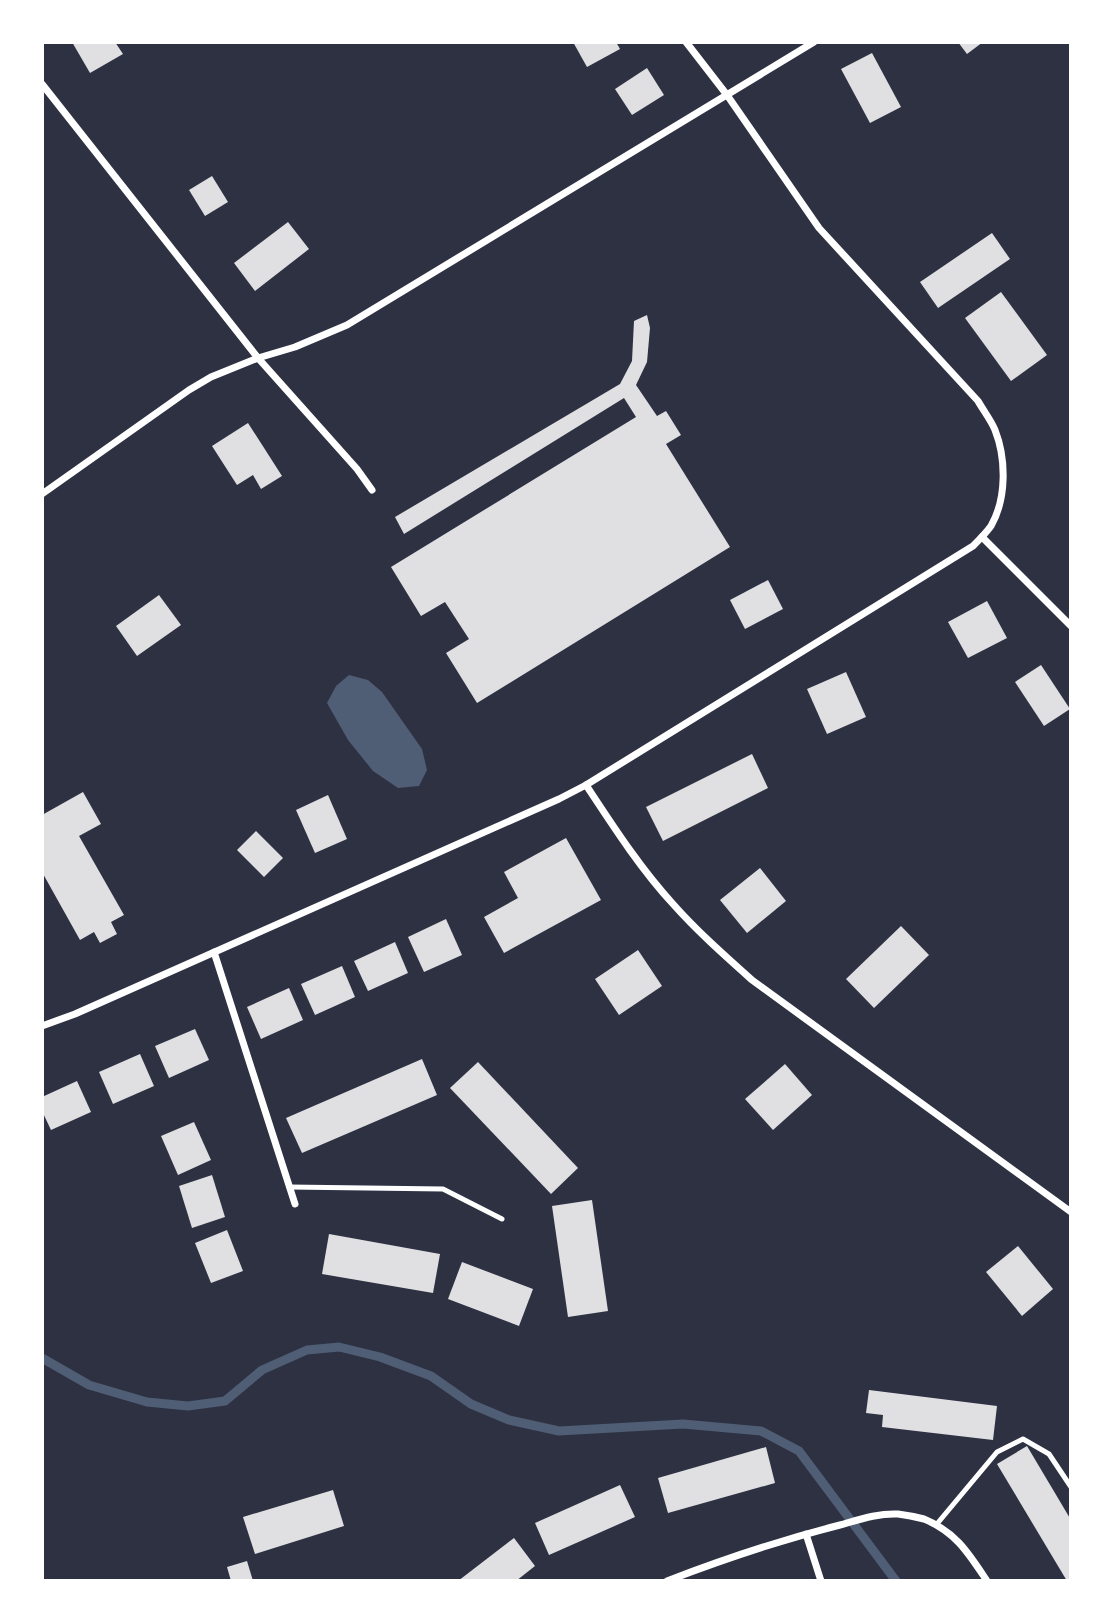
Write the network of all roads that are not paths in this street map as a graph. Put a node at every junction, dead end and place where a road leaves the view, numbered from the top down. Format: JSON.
{"nodes":[{"id":1,"x":686,"y":42,"type":"edge"},
{"id":2,"x":814,"y":42,"type":"edge"},
{"id":3,"x":42,"y":84,"type":"edge"},
{"id":4,"x":727,"y":95,"type":"junction"},
{"id":5,"x":258,"y":358,"type":"junction"},
{"id":6,"x":372,"y":490,"type":"dead end"},
{"id":7,"x":42,"y":494,"type":"edge"},
{"id":8,"x":982,"y":537,"type":"junction"},
{"id":9,"x":1071,"y":626,"type":"edge"},
{"id":10,"x":586,"y":785,"type":"junction"},
{"id":11,"x":214,"y":953,"type":"junction"},
{"id":12,"x":42,"y":1026,"type":"edge"},
{"id":13,"x":289,"y":1187,"type":"junction"},
{"id":14,"x":295,"y":1204,"type":"dead end"},
{"id":15,"x":1071,"y":1212,"type":"edge"},
{"id":16,"x":502,"y":1219,"type":"dead end"},
{"id":17,"x":1071,"y":1487,"type":"edge"},
{"id":18,"x":936,"y":1525,"type":"junction"},
{"id":19,"x":806,"y":1535,"type":"junction"},
{"id":20,"x":667,"y":1581,"type":"edge"},
{"id":21,"x":821,"y":1581,"type":"edge"},
{"id":22,"x":987,"y":1581,"type":"edge"}],
"edges":[{"from":1,"to":4,"type":"street"},
{"from":2,"to":4,"type":"street"},
{"from":3,"to":5,"type":"street"},
{"from":4,"to":5,"type":"street"},
{"from":4,"to":8,"type":"street"},
{"from":5,"to":6,"type":"street"},
{"from":5,"to":7,"type":"street"},
{"from":8,"to":9,"type":"street"},
{"from":8,"to":10,"type":"street"},
{"from":10,"to":11,"type":"street"},
{"from":10,"to":15,"type":"street"},
{"from":11,"to":12,"type":"street"},
{"from":11,"to":13,"type":"street"},
{"from":13,"to":14,"type":"street"},
{"from":13,"to":16,"type":"lane"},
{"from":17,"to":18,"type":"lane"},
{"from":18,"to":19,"type":"street"},
{"from":18,"to":22,"type":"street"},
{"from":19,"to":20,"type":"street"},
{"from":19,"to":21,"type":"street"}]}
